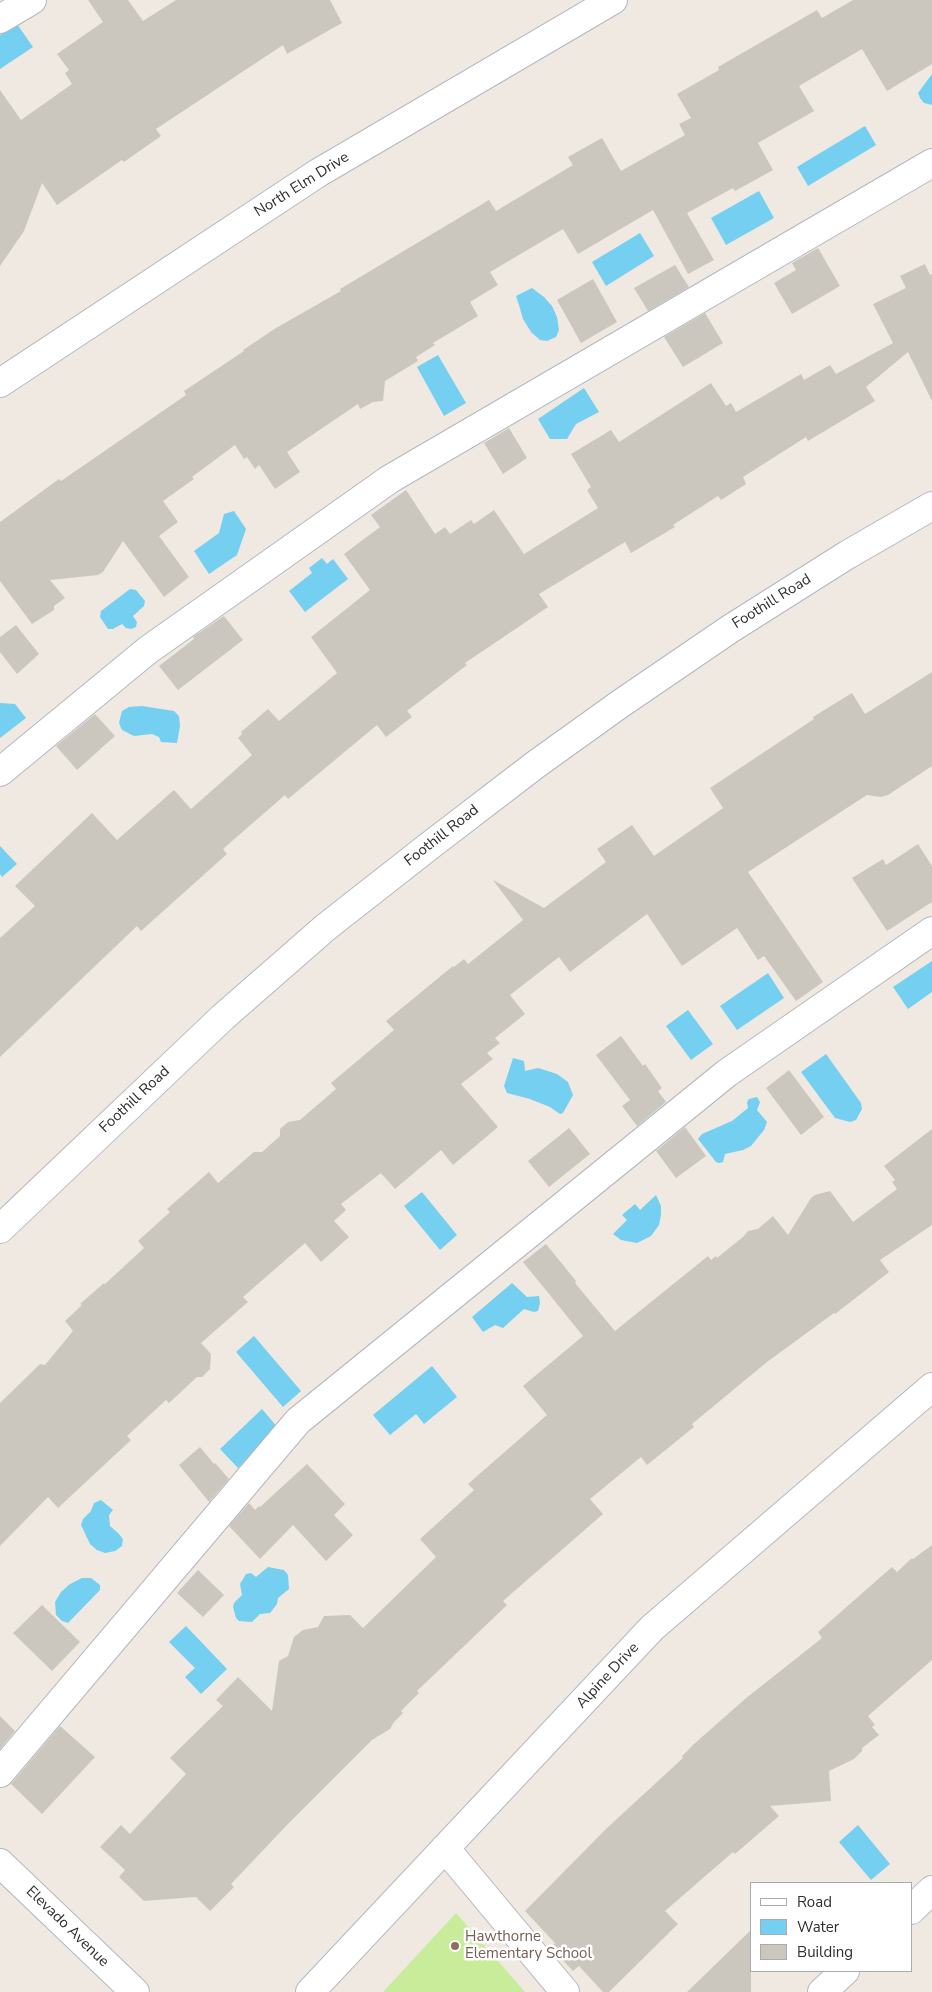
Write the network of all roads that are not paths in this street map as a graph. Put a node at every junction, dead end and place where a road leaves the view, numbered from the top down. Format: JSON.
{"nodes":[{"id":1,"x":32,"y":0,"type":"edge"},
{"id":2,"x":613,"y":0,"type":"edge"},
{"id":3,"x":0,"y":19,"type":"edge"},
{"id":4,"x":932,"y":163,"type":"edge"},
{"id":5,"x":0,"y":383,"type":"edge"},
{"id":6,"x":932,"y":506,"type":"edge"},
{"id":7,"x":0,"y":772,"type":"edge"},
{"id":8,"x":932,"y":931,"type":"edge"},
{"id":9,"x":0,"y":1229,"type":"edge"},
{"id":10,"x":932,"y":1386,"type":"edge"},
{"id":11,"x":0,"y":1774,"type":"edge"},
{"id":12,"x":445,"y":1848,"type":"junction"},
{"id":13,"x":0,"y":1863,"type":"edge"},
{"id":14,"x":932,"y":1890,"type":"edge"},
{"id":15,"x":912,"y":1909,"type":"edge"},
{"id":16,"x":844,"y":1972,"type":"edge"},
{"id":17,"x":135,"y":1992,"type":"edge"},
{"id":18,"x":310,"y":1992,"type":"edge"},
{"id":19,"x":565,"y":1992,"type":"edge"},
{"id":20,"x":822,"y":1992,"type":"edge"}],
"edges":[{"from":1,"to":3,"type":"street"},
{"from":2,"to":5,"type":"street","name":"North Elm Drive"},
{"from":4,"to":7,"type":"street"},
{"from":6,"to":9,"type":"street","name":"Foothill Road"},
{"from":8,"to":11,"type":"street"},
{"from":10,"to":12,"type":"street","name":"Alpine Drive"},
{"from":12,"to":18,"type":"street","name":"Alpine Drive"},
{"from":12,"to":19,"type":"street"},
{"from":13,"to":17,"type":"street","name":"Elevado Avenue"},
{"from":14,"to":15,"type":"street"},
{"from":16,"to":20,"type":"street"}]}
